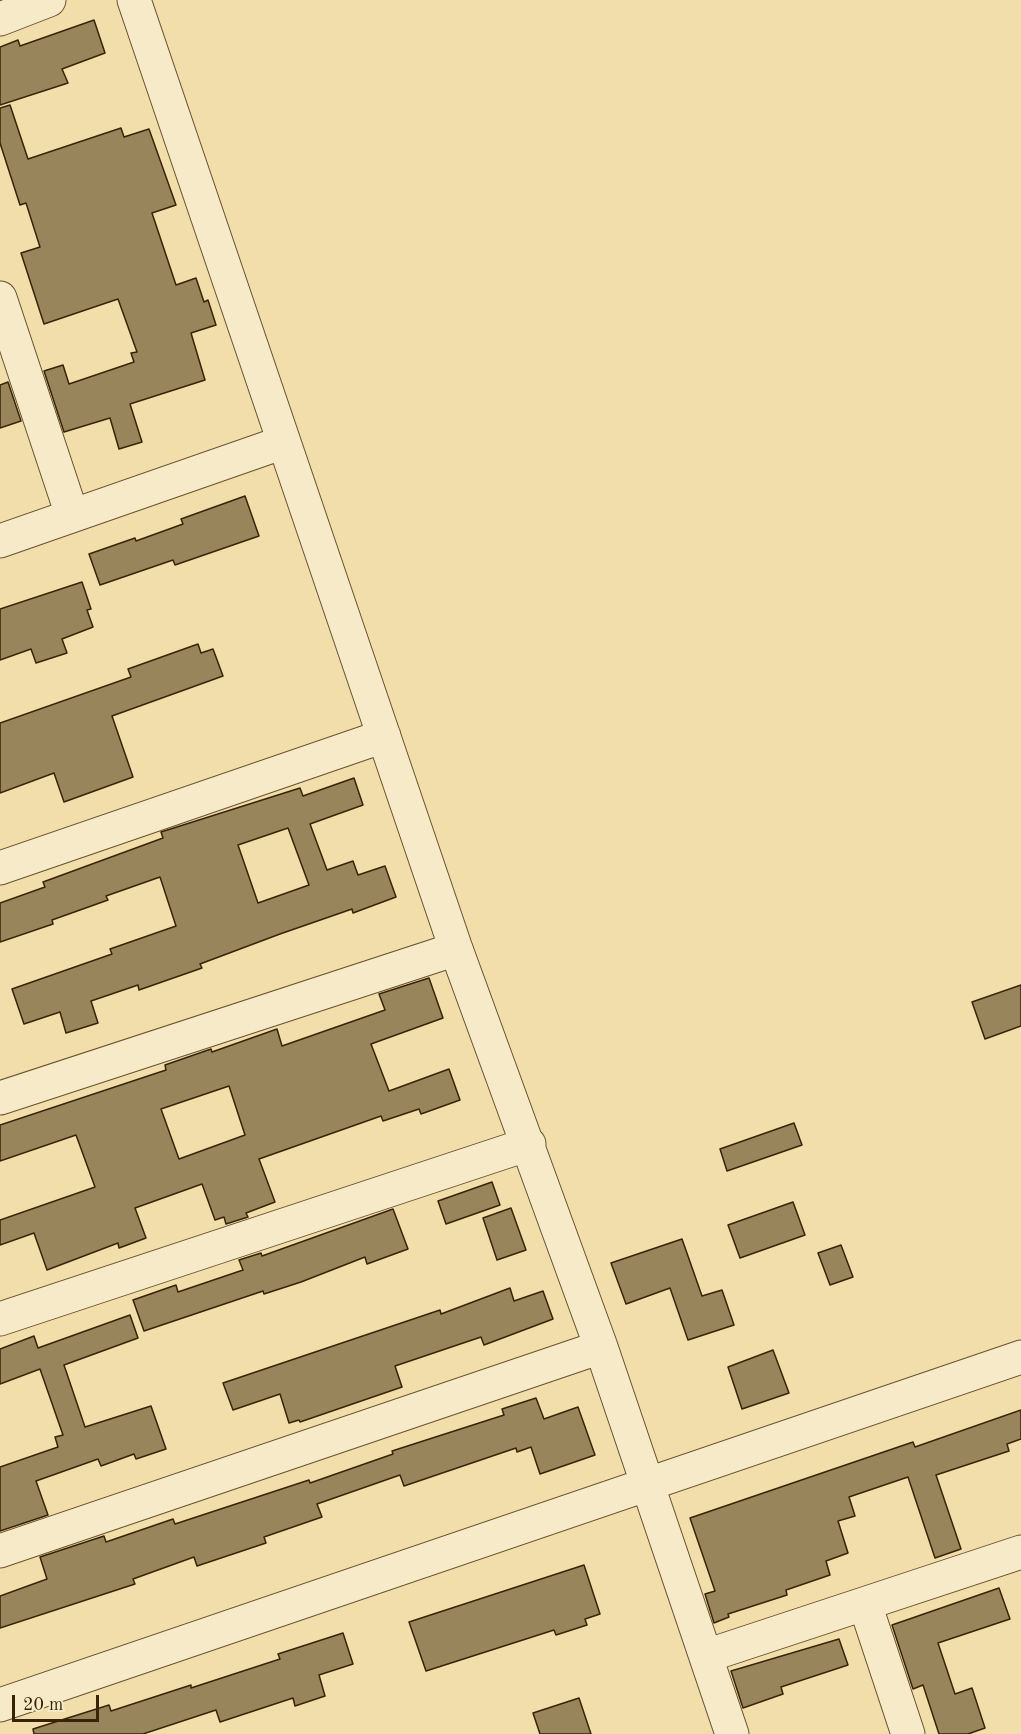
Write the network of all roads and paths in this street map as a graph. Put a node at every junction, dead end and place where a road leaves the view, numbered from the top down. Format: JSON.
{"nodes":[{"id":1,"x":49,"y":0,"type":"edge"},
{"id":2,"x":134,"y":0,"type":"edge"},
{"id":3,"x":0,"y":19,"type":"edge"},
{"id":4,"x":0,"y":298,"type":"edge"},
{"id":5,"x":284,"y":442,"type":"junction"},
{"id":6,"x":72,"y":515,"type":"junction"},
{"id":7,"x":0,"y":541,"type":"edge"},
{"id":8,"x":384,"y":736,"type":"junction"},
{"id":9,"x":0,"y":868,"type":"edge"},
{"id":10,"x":456,"y":949,"type":"junction"},
{"id":11,"x":0,"y":1098,"type":"edge"},
{"id":12,"x":529,"y":1144,"type":"junction"},
{"id":13,"x":0,"y":1319,"type":"edge"},
{"id":14,"x":601,"y":1347,"type":"junction"},
{"id":15,"x":1021,"y":1357,"type":"edge"},
{"id":16,"x":647,"y":1482,"type":"junction"},
{"id":17,"x":0,"y":1551,"type":"edge"},
{"id":18,"x":1021,"y":1552,"type":"edge"},
{"id":19,"x":865,"y":1604,"type":"junction"},
{"id":20,"x":706,"y":1656,"type":"junction"},
{"id":21,"x":0,"y":1706,"type":"edge"},
{"id":22,"x":732,"y":1734,"type":"edge"},
{"id":23,"x":908,"y":1734,"type":"edge"}],
"edges":[{"from":1,"to":3,"type":"street"},
{"from":2,"to":5,"type":"street"},
{"from":4,"to":6,"type":"street"},
{"from":5,"to":6,"type":"street"},
{"from":5,"to":8,"type":"street"},
{"from":6,"to":7,"type":"street"},
{"from":8,"to":9,"type":"street"},
{"from":8,"to":10,"type":"street"},
{"from":10,"to":11,"type":"street"},
{"from":10,"to":12,"type":"street"},
{"from":12,"to":13,"type":"street"},
{"from":12,"to":14,"type":"street"},
{"from":14,"to":16,"type":"street"},
{"from":14,"to":17,"type":"street"},
{"from":15,"to":16,"type":"street"},
{"from":16,"to":20,"type":"street"},
{"from":16,"to":21,"type":"street"},
{"from":18,"to":19,"type":"street"},
{"from":19,"to":20,"type":"street"},
{"from":19,"to":23,"type":"street"},
{"from":20,"to":22,"type":"street"}]}
